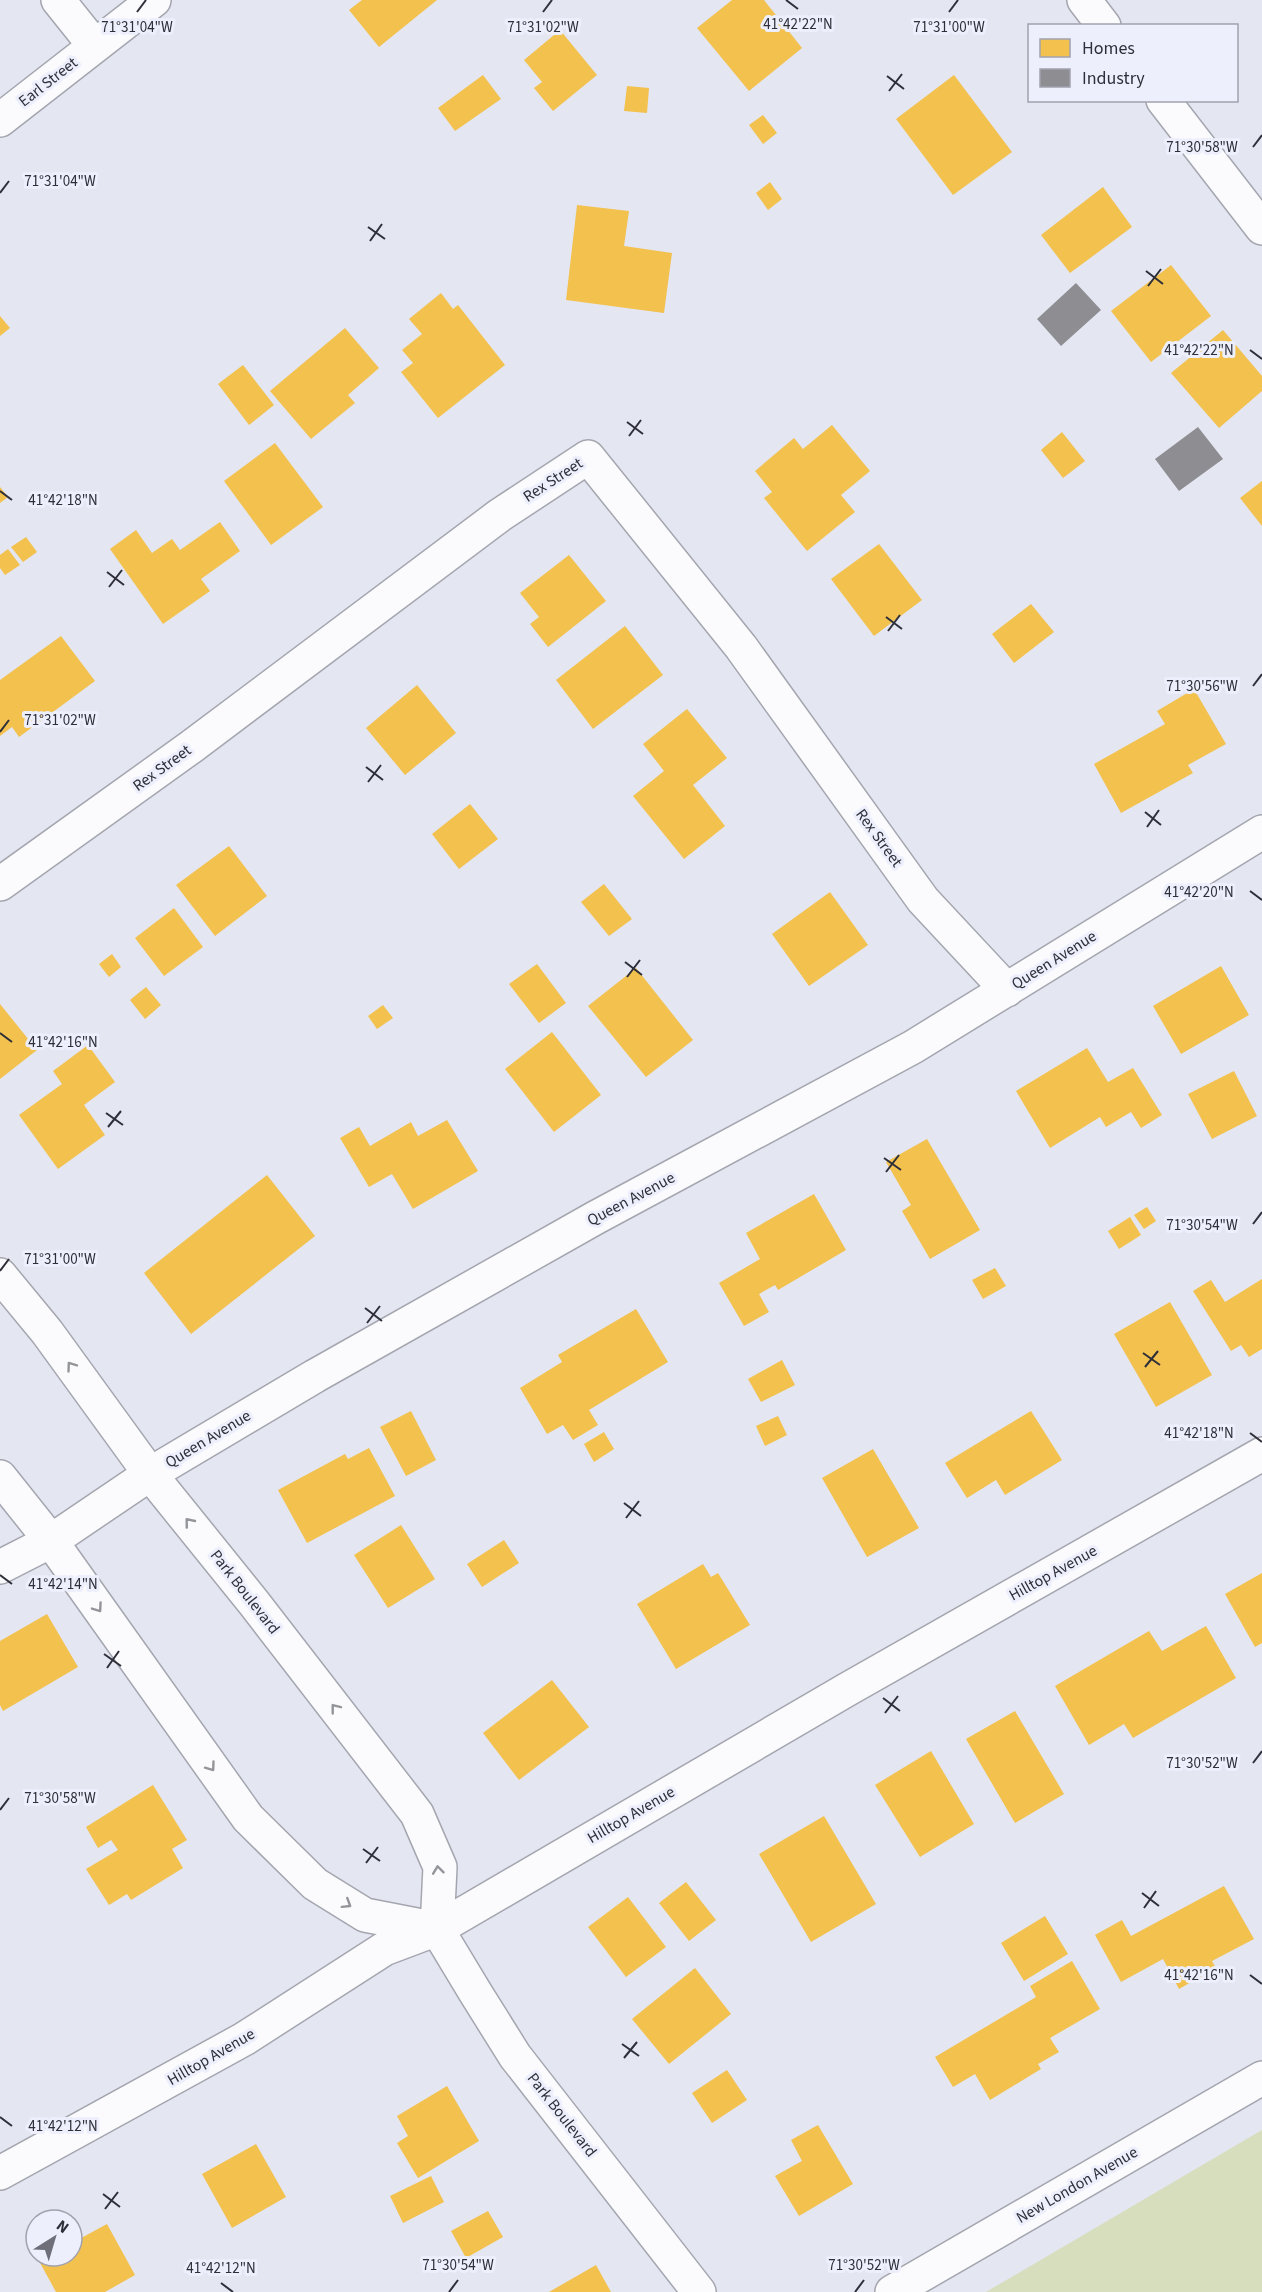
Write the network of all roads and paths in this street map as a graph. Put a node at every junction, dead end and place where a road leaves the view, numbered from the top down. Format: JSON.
{"nodes":[{"id":1,"x":58,"y":0,"type":"edge"},
{"id":2,"x":154,"y":0,"type":"edge"},
{"id":3,"x":1084,"y":0,"type":"edge"},
{"id":4,"x":1102,"y":24,"type":"edge"},
{"id":5,"x":94,"y":45,"type":"junction"},
{"id":6,"x":1165,"y":102,"type":"edge"},
{"id":7,"x":0,"y":120,"type":"edge"},
{"id":8,"x":1262,"y":228,"type":"edge"},
{"id":9,"x":1262,"y":832,"type":"edge"},
{"id":10,"x":0,"y":884,"type":"edge"},
{"id":11,"x":1007,"y":990,"type":"junction"},
{"id":12,"x":0,"y":1275,"type":"edge"},
{"id":13,"x":1262,"y":1454,"type":"edge"},
{"id":14,"x":150,"y":1474,"type":"junction"},
{"id":15,"x":0,"y":1477,"type":"edge"},
{"id":16,"x":51,"y":1541,"type":"junction"},
{"id":17,"x":0,"y":1567,"type":"edge"},
{"id":18,"x":437,"y":1929,"type":"junction"},
{"id":19,"x":1262,"y":2078,"type":"edge"},
{"id":20,"x":0,"y":2173,"type":"edge"},
{"id":21,"x":699,"y":2292,"type":"edge"},
{"id":22,"x":892,"y":2292,"type":"edge"}],
"edges":[{"from":1,"to":5,"type":"street"},
{"from":2,"to":5,"type":"street","name":"Earl Street"},
{"from":3,"to":4,"type":"street"},
{"from":5,"to":7,"type":"street","name":"Earl Street"},
{"from":6,"to":8,"type":"street"},
{"from":9,"to":11,"type":"street","name":"Queen Avenue"},
{"from":10,"to":11,"type":"street","name":"Rex Street"},
{"from":11,"to":14,"type":"street","name":"Queen Avenue"},
{"from":14,"to":12,"type":"street","name":"Park Boulevard","one_way":true},
{"from":13,"to":18,"type":"street","name":"Hilltop Avenue"},
{"from":14,"to":16,"type":"street","name":"Queen Avenue"},
{"from":18,"to":14,"type":"street","name":"Park Boulevard","one_way":true},
{"from":15,"to":16,"type":"street"},
{"from":16,"to":17,"type":"street","name":"Queen Avenue"},
{"from":16,"to":18,"type":"street","one_way":true},
{"from":18,"to":20,"type":"street","name":"Hilltop Avenue"},
{"from":18,"to":21,"type":"street","name":"Park Boulevard"},
{"from":19,"to":22,"type":"street","name":"New London Avenue"}]}
